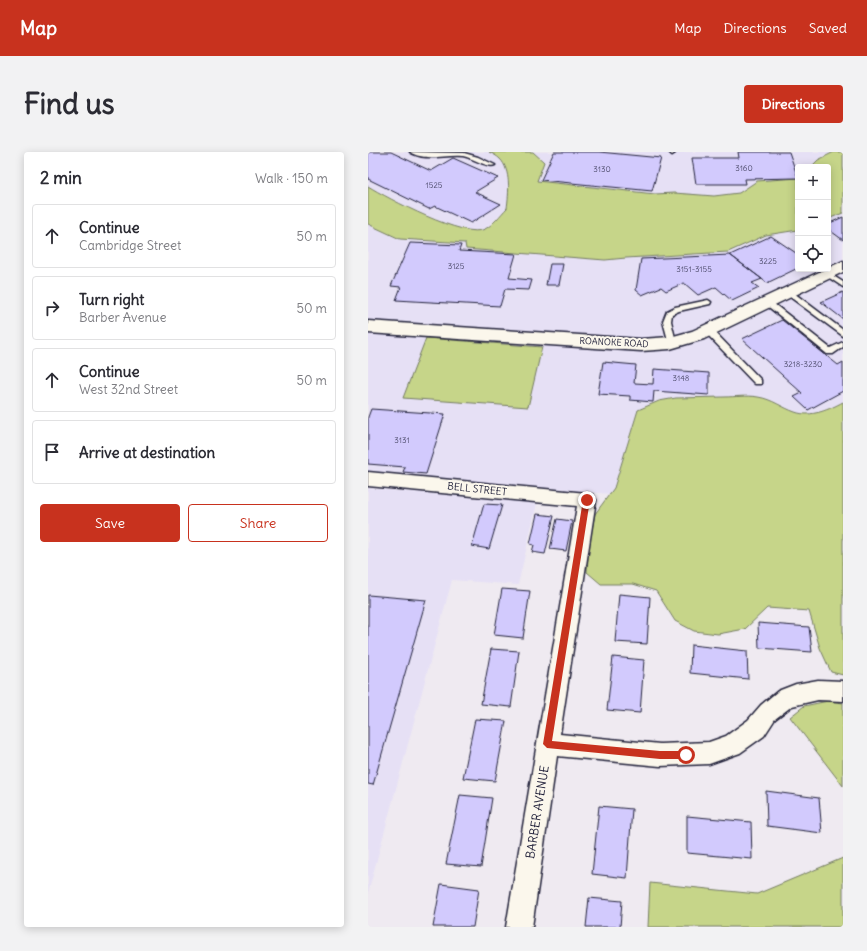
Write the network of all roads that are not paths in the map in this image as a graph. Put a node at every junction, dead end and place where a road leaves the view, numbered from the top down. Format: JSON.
{"nodes":[{"id":1,"x":413,"y":152,"type":"edge"},
{"id":2,"x":492,"y":165,"type":"dead end"},
{"id":3,"x":843,"y":266,"type":"edge"},
{"id":4,"x":827,"y":274,"type":"junction"},
{"id":5,"x":843,"y":285,"type":"edge"},
{"id":6,"x":788,"y":292,"type":"junction"},
{"id":7,"x":708,"y":302,"type":"dead end"},
{"id":8,"x":767,"y":302,"type":"junction"},
{"id":9,"x":368,"y":327,"type":"edge"},
{"id":10,"x":708,"y":330,"type":"junction"},
{"id":11,"x":843,"y":334,"type":"edge"},
{"id":12,"x":672,"y":342,"type":"junction"},
{"id":13,"x":843,"y":344,"type":"edge"},
{"id":14,"x":758,"y":382,"type":"dead end"},
{"id":15,"x":368,"y":479,"type":"edge"},
{"id":16,"x":587,"y":500,"type":"joint"},
{"id":17,"x":843,"y":691,"type":"edge"},
{"id":18,"x":547,"y":744,"type":"junction"},
{"id":19,"x":519,"y":927,"type":"edge"}],
"edges":[{"from":1,"to":2,"type":"lane"},
{"from":3,"to":4,"type":"street","name":"ROANOKE ROAD"},
{"from":4,"to":5,"type":"lane"},
{"from":4,"to":6,"type":"street","name":"ROANOKE ROAD"},
{"from":6,"to":8,"type":"street","name":"ROANOKE ROAD"},
{"from":6,"to":11,"type":"lane"},
{"from":7,"to":12,"type":"lane"},
{"from":8,"to":10,"type":"street","name":"ROANOKE ROAD"},
{"from":8,"to":13,"type":"lane"},
{"from":9,"to":12,"type":"street","name":"ROANOKE ROAD"},
{"from":10,"to":12,"type":"street","name":"ROANOKE ROAD"},
{"from":10,"to":14,"type":"lane"},
{"from":15,"to":16,"type":"street","name":"BELL STREET"},
{"from":16,"to":18,"type":"street","name":"BARBER AVENUE"},
{"from":17,"to":18,"type":"street"},
{"from":18,"to":19,"type":"street","name":"BARBER AVENUE"}]}
